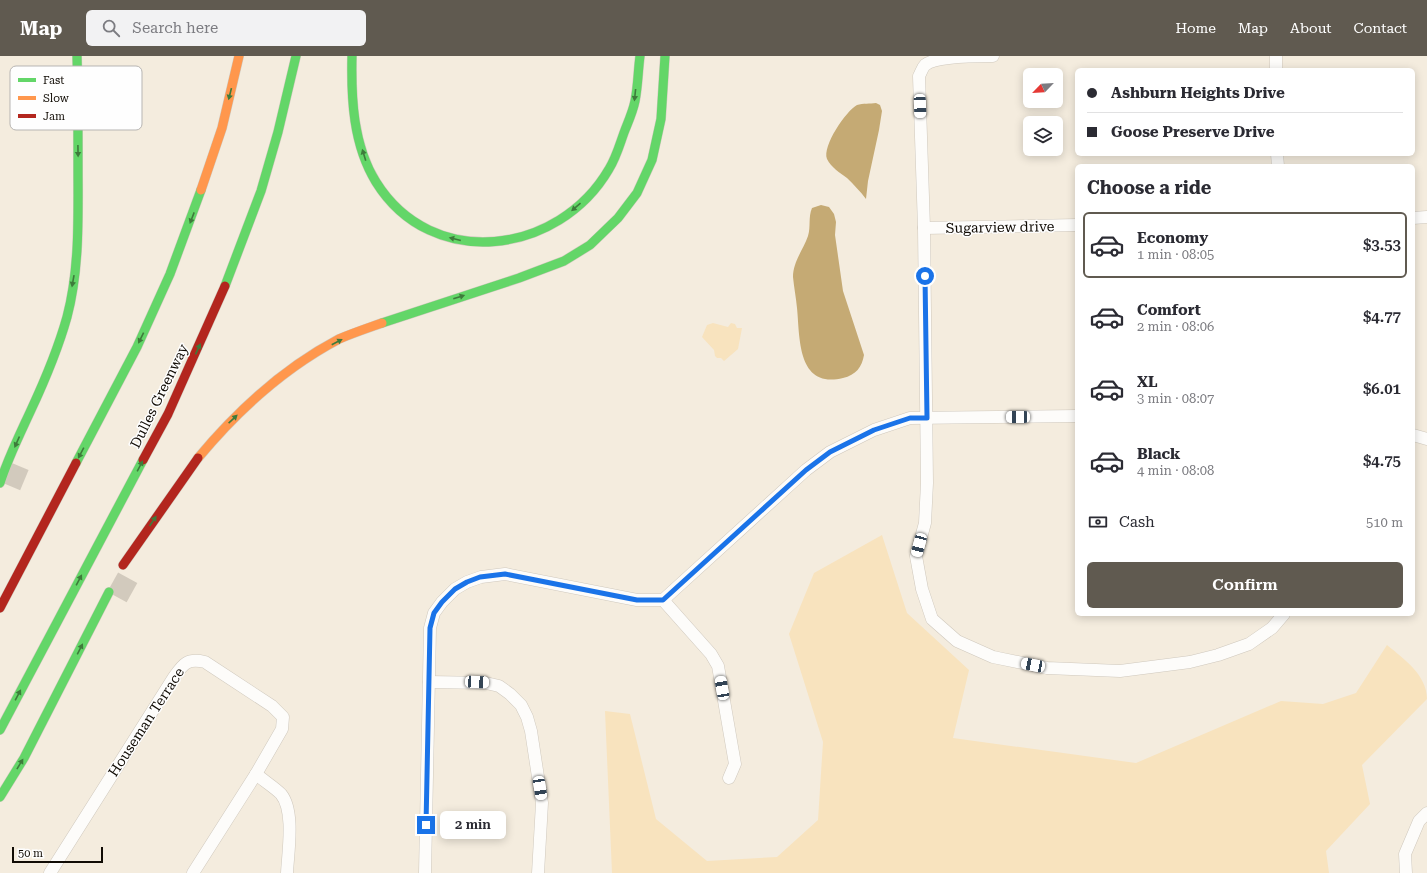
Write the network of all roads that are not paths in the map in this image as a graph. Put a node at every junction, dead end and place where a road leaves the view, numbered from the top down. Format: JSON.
{"nodes":[{"id":1,"x":77,"y":56,"type":"edge"},
{"id":2,"x":239,"y":56,"type":"edge"},
{"id":3,"x":296,"y":56,"type":"edge"},
{"id":4,"x":352,"y":56,"type":"edge"},
{"id":5,"x":640,"y":56,"type":"edge"},
{"id":6,"x":665,"y":56,"type":"edge"},
{"id":7,"x":993,"y":56,"type":"edge"},
{"id":8,"x":1276,"y":56,"type":"edge"},
{"id":9,"x":77,"y":66,"type":"edge"},
{"id":10,"x":1276,"y":68,"type":"edge"},
{"id":11,"x":78,"y":130,"type":"edge"},
{"id":12,"x":1427,"y":217,"type":"edge"},
{"id":13,"x":1415,"y":218,"type":"edge"},
{"id":14,"x":1075,"y":225,"type":"edge"},
{"id":15,"x":924,"y":228,"type":"junction"},
{"id":16,"x":32,"y":406,"type":"junction"},
{"id":17,"x":1075,"y":416,"type":"edge"},
{"id":18,"x":927,"y":418,"type":"junction"},
{"id":19,"x":30,"y":434,"type":"dead end"},
{"id":20,"x":1415,"y":436,"type":"edge"},
{"id":21,"x":1427,"y":439,"type":"edge"},
{"id":22,"x":0,"y":483,"type":"edge"},
{"id":23,"x":145,"y":533,"type":"junction"},
{"id":24,"x":145,"y":552,"type":"dead end"},
{"id":25,"x":123,"y":565,"type":"tunnel mouth"},
{"id":26,"x":109,"y":592,"type":"tunnel mouth"},
{"id":27,"x":663,"y":600,"type":"junction"},
{"id":28,"x":0,"y":608,"type":"edge"},
{"id":29,"x":111,"y":610,"type":"dead end"},
{"id":30,"x":1282,"y":616,"type":"edge"},
{"id":31,"x":94,"y":622,"type":"junction"},
{"id":32,"x":429,"y":682,"type":"junction"},
{"id":33,"x":0,"y":730,"type":"edge"},
{"id":34,"x":256,"y":774,"type":"junction"},
{"id":35,"x":729,"y":778,"type":"dead end"},
{"id":36,"x":0,"y":797,"type":"edge"},
{"id":37,"x":1427,"y":813,"type":"edge"},
{"id":38,"x":50,"y":873,"type":"edge"},
{"id":39,"x":193,"y":873,"type":"edge"},
{"id":40,"x":287,"y":873,"type":"edge"},
{"id":41,"x":426,"y":873,"type":"edge"},
{"id":42,"x":538,"y":873,"type":"edge"},
{"id":43,"x":1406,"y":873,"type":"edge"}],
"edges":[{"from":1,"to":9,"type":"highway","one_way":true},
{"from":2,"to":28,"type":"highway","one_way":true},
{"from":33,"to":3,"type":"highway","name":"Dulles Greenway","one_way":true},
{"from":5,"to":4,"type":"highway","one_way":true},
{"from":23,"to":6,"type":"highway","one_way":true},
{"from":7,"to":15,"type":"street"},
{"from":8,"to":10,"type":"street"},
{"from":11,"to":16,"type":"highway","one_way":true},
{"from":12,"to":13,"type":"street"},
{"from":14,"to":15,"type":"street","name":"Sugarview drive"},
{"from":15,"to":18,"type":"street"},
{"from":16,"to":19,"type":"highway"},
{"from":16,"to":22,"type":"highway","one_way":true},
{"from":17,"to":18,"type":"street"},
{"from":18,"to":27,"type":"street"},
{"from":18,"to":30,"type":"street"},
{"from":20,"to":21,"type":"street"},
{"from":23,"to":24,"type":"highway"},
{"from":23,"to":25,"type":"highway"},
{"from":26,"to":31,"type":"highway"},
{"from":27,"to":32,"type":"street"},
{"from":27,"to":35,"type":"street"},
{"from":29,"to":31,"type":"highway"},
{"from":36,"to":31,"type":"highway","one_way":true},
{"from":32,"to":41,"type":"street"},
{"from":32,"to":42,"type":"street"},
{"from":34,"to":38,"type":"street","name":"Houseman Terrace"},
{"from":34,"to":39,"type":"street","name":"Houseman Terrace"},
{"from":34,"to":40,"type":"street"},
{"from":37,"to":43,"type":"street"}]}
